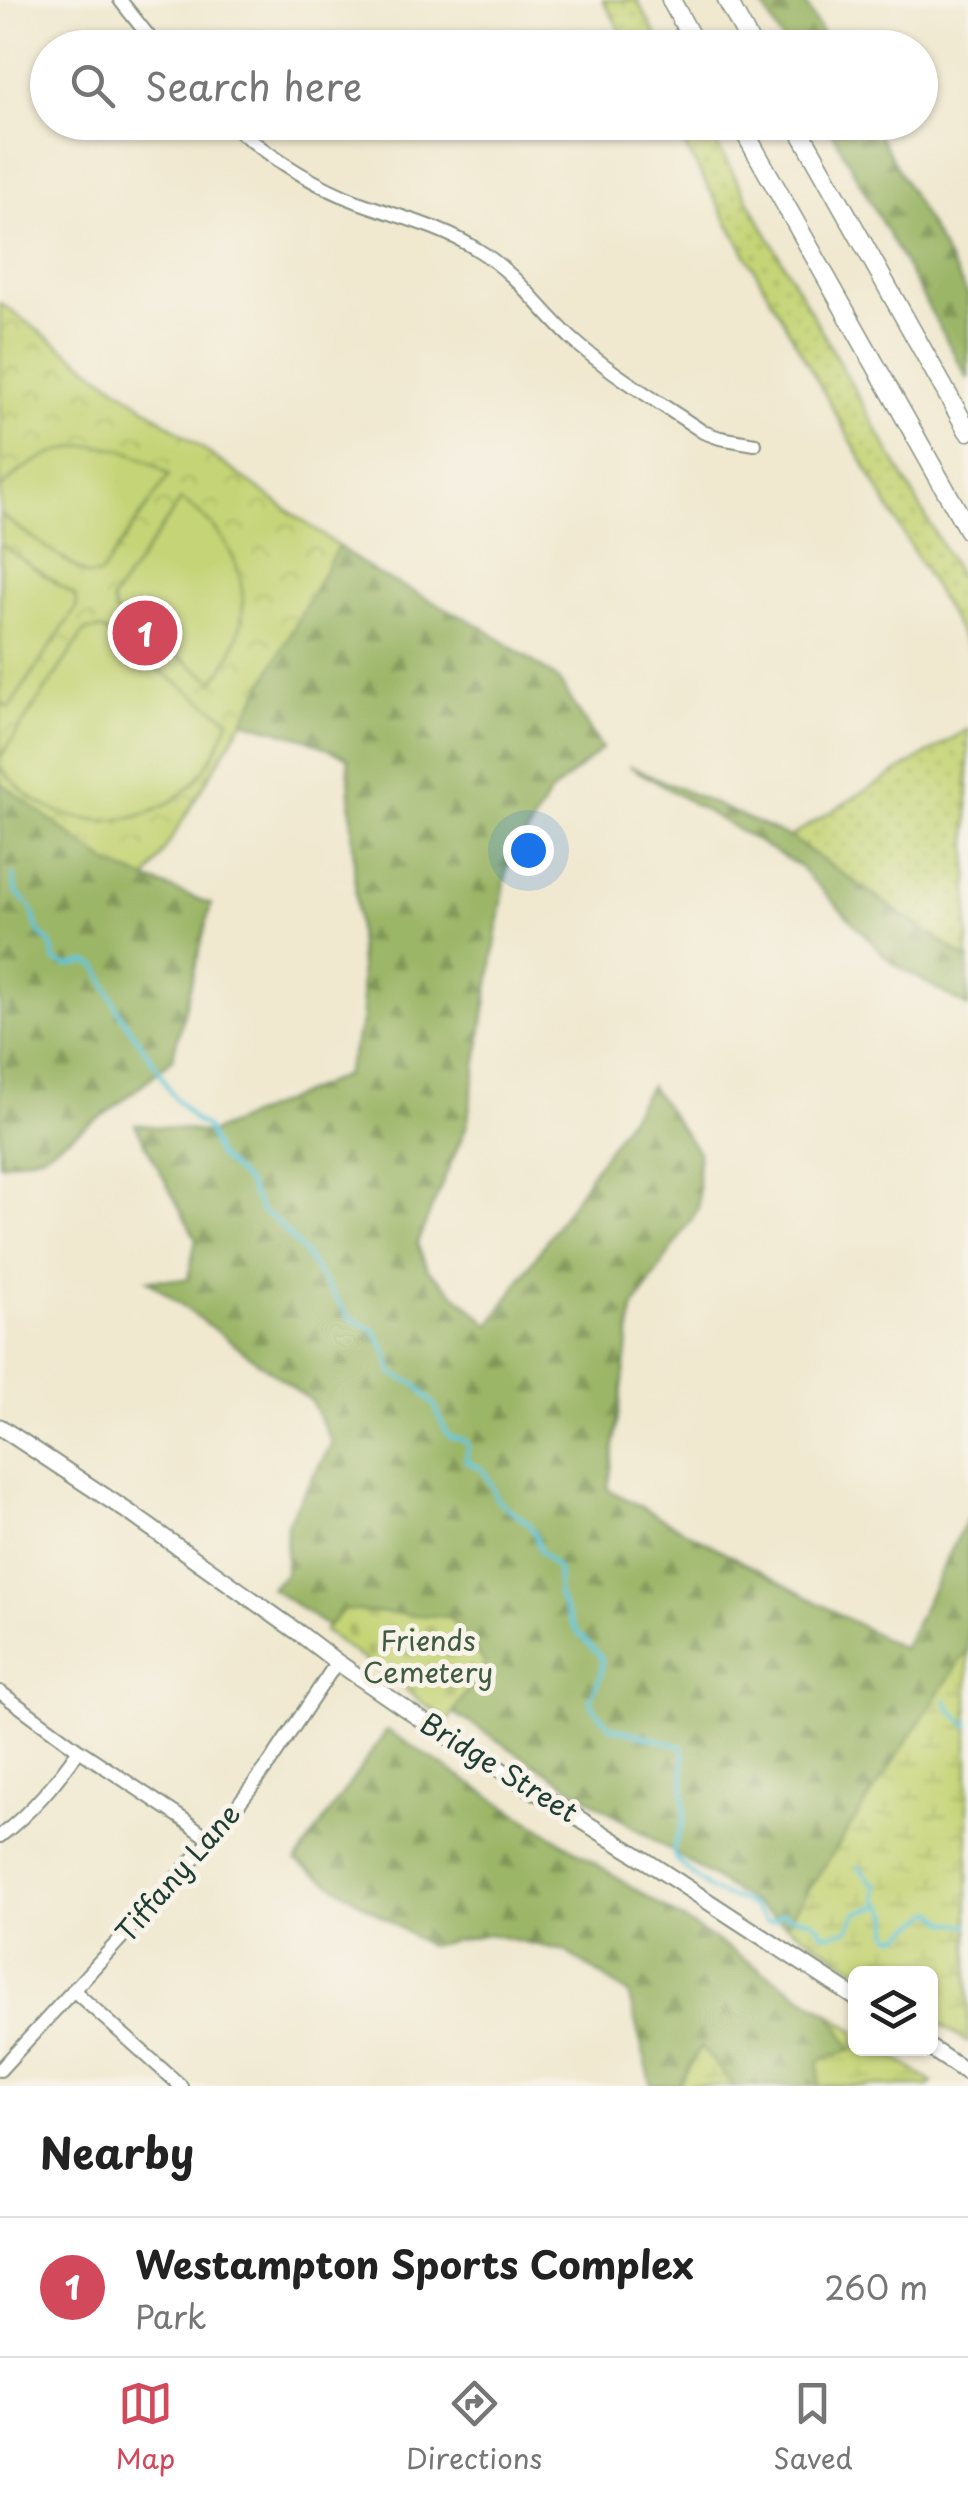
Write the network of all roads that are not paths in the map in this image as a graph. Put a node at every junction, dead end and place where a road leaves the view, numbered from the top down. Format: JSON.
{"nodes":[{"id":1,"x":120,"y":0,"type":"edge"},
{"id":2,"x":670,"y":0,"type":"edge"},
{"id":3,"x":726,"y":0,"type":"edge"},
{"id":4,"x":144,"y":30,"type":"edge"},
{"id":5,"x":687,"y":30,"type":"edge"},
{"id":6,"x":743,"y":30,"type":"edge"},
{"id":7,"x":252,"y":140,"type":"edge"},
{"id":8,"x":749,"y":140,"type":"edge"},
{"id":9,"x":805,"y":140,"type":"edge"},
{"id":10,"x":968,"y":431,"type":"edge"},
{"id":11,"x":754,"y":444,"type":"dead end"},
{"id":12,"x":968,"y":530,"type":"edge"},
{"id":13,"x":0,"y":1427,"type":"edge"},
{"id":14,"x":337,"y":1662,"type":"junction"},
{"id":15,"x":0,"y":1692,"type":"edge"},
{"id":16,"x":79,"y":1750,"type":"junction"},
{"id":17,"x":0,"y":1836,"type":"edge"},
{"id":18,"x":211,"y":1840,"type":"junction"},
{"id":19,"x":73,"y":1990,"type":"junction"},
{"id":20,"x":848,"y":1993,"type":"edge"},
{"id":21,"x":938,"y":2053,"type":"edge"},
{"id":22,"x":0,"y":2070,"type":"edge"},
{"id":23,"x":968,"y":2073,"type":"edge"},
{"id":24,"x":181,"y":2086,"type":"edge"}],
"edges":[{"from":1,"to":4,"type":"street"},
{"from":2,"to":5,"type":"highway"},
{"from":3,"to":6,"type":"highway"},
{"from":7,"to":11,"type":"street"},
{"from":8,"to":12,"type":"highway"},
{"from":9,"to":10,"type":"highway"},
{"from":13,"to":14,"type":"main road","name":"Bridge Street"},
{"from":14,"to":18,"type":"street","name":"Tiffany Lane"},
{"from":14,"to":20,"type":"main road","name":"Bridge Street"},
{"from":15,"to":16,"type":"street"},
{"from":16,"to":17,"type":"street"},
{"from":16,"to":18,"type":"street"},
{"from":18,"to":19,"type":"street","name":"Tiffany Lane"},
{"from":19,"to":22,"type":"street","name":"Tiffany Lane"},
{"from":19,"to":24,"type":"street"},
{"from":21,"to":23,"type":"main road"}]}
